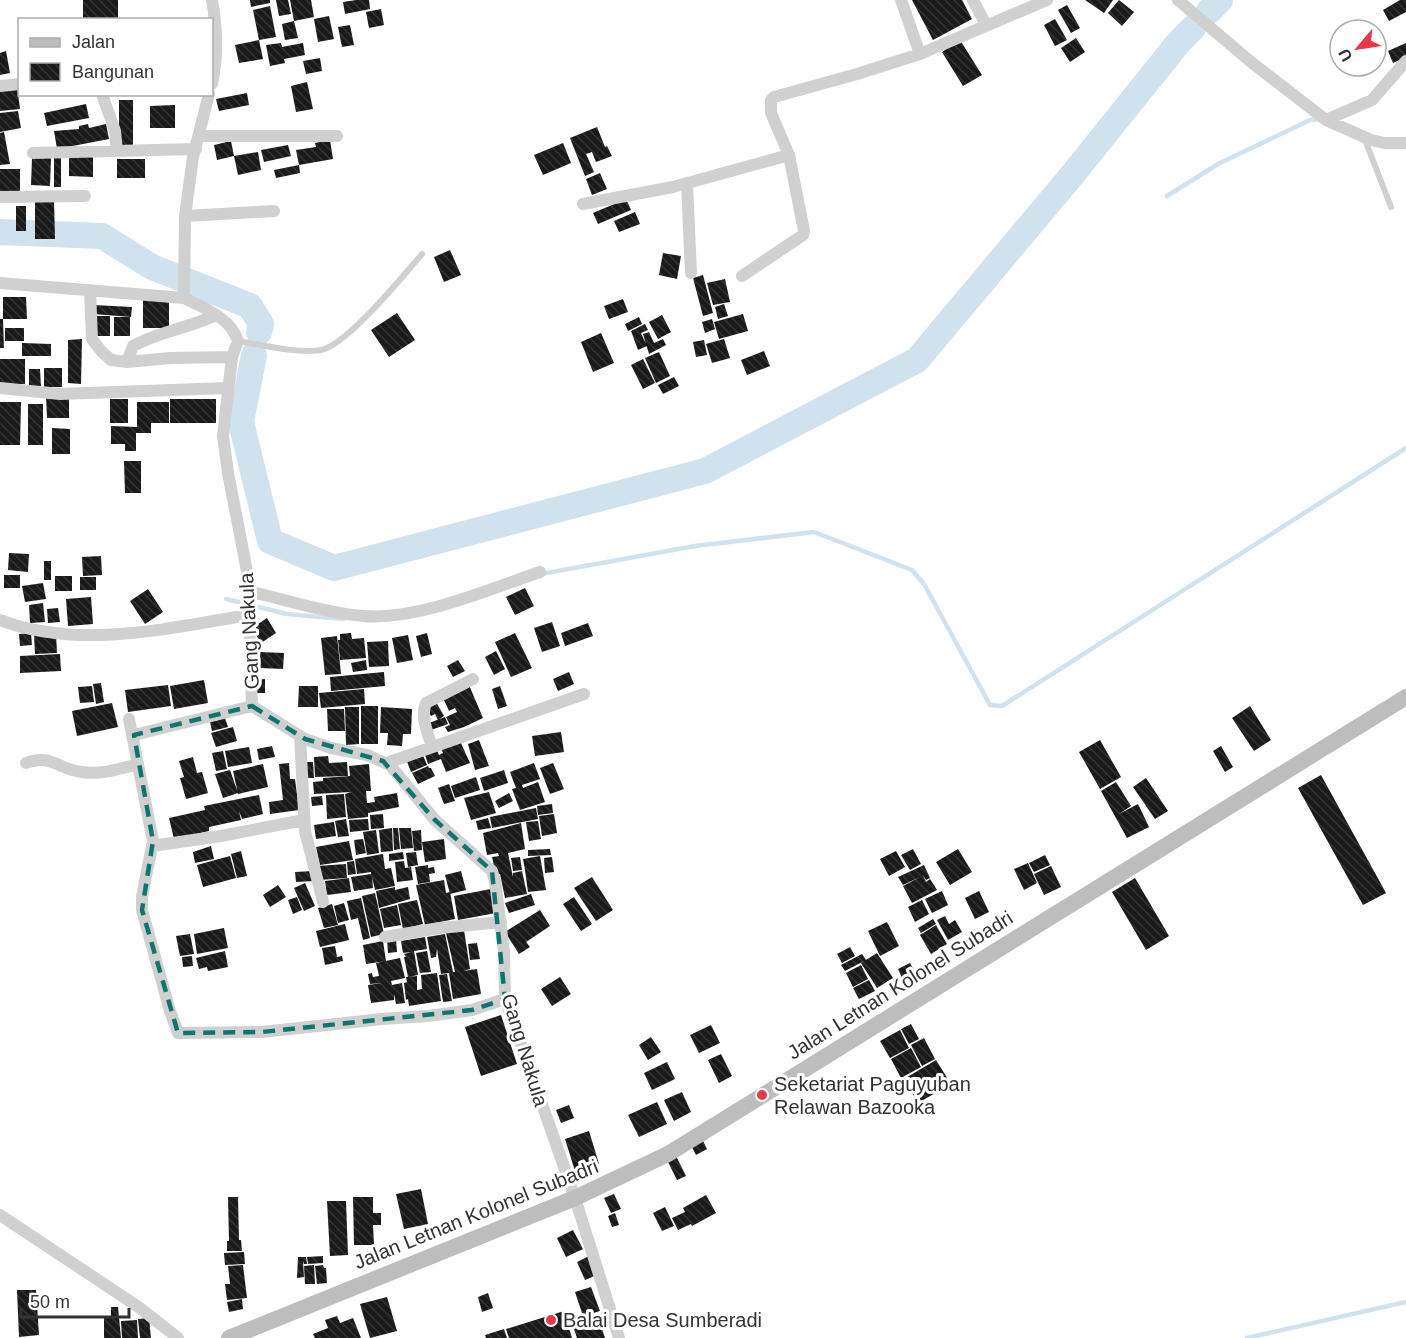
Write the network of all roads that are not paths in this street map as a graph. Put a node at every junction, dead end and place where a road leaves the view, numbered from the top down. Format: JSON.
{"nodes":[{"id":1,"x":212,"y":0,"type":"edge"},
{"id":2,"x":901,"y":0,"type":"edge"},
{"id":3,"x":973,"y":0,"type":"edge"},
{"id":4,"x":1047,"y":0,"type":"edge"},
{"id":5,"x":1178,"y":0,"type":"edge"},
{"id":6,"x":986,"y":25,"type":"junction"},
{"id":7,"x":920,"y":54,"type":"junction"},
{"id":8,"x":1406,"y":61,"type":"edge"},
{"id":9,"x":213,"y":78,"type":"edge"},
{"id":10,"x":18,"y":84,"type":"edge"},
{"id":11,"x":0,"y":86,"type":"edge"},
{"id":12,"x":103,"y":96,"type":"edge"},
{"id":13,"x":209,"y":96,"type":"edge"},
{"id":14,"x":1326,"y":120,"type":"junction"},
{"id":15,"x":337,"y":136,"type":"dead end"},
{"id":16,"x":1364,"y":136,"type":"junction"},
{"id":17,"x":198,"y":142,"type":"junction"},
{"id":18,"x":1406,"y":143,"type":"edge"},
{"id":19,"x":117,"y":151,"type":"junction"},
{"id":20,"x":33,"y":153,"type":"dead end"},
{"id":21,"x":789,"y":155,"type":"junction"},
{"id":22,"x":687,"y":184,"type":"junction"},
{"id":23,"x":85,"y":196,"type":"dead end"},
{"id":24,"x":0,"y":197,"type":"edge"},
{"id":25,"x":583,"y":204,"type":"dead end"},
{"id":26,"x":1391,"y":207,"type":"dead end"},
{"id":27,"x":274,"y":212,"type":"dead end"},
{"id":28,"x":185,"y":216,"type":"junction"},
{"id":29,"x":422,"y":254,"type":"dead end"},
{"id":30,"x":690,"y":273,"type":"dead end"},
{"id":31,"x":742,"y":276,"type":"dead end"},
{"id":32,"x":0,"y":283,"type":"edge"},
{"id":33,"x":185,"y":287,"type":"junction"},
{"id":34,"x":90,"y":290,"type":"junction"},
{"id":35,"x":216,"y":315,"type":"junction"},
{"id":36,"x":238,"y":341,"type":"junction"},
{"id":37,"x":232,"y":357,"type":"junction"},
{"id":38,"x":127,"y":362,"type":"junction"},
{"id":39,"x":0,"y":388,"type":"edge"},
{"id":40,"x":228,"y":388,"type":"junction"},
{"id":41,"x":540,"y":572,"type":"dead end"},
{"id":42,"x":251,"y":594,"type":"junction"},
{"id":43,"x":250,"y":612,"type":"junction"},
{"id":44,"x":0,"y":620,"type":"edge"},
{"id":45,"x":473,"y":679,"type":"dead end"},
{"id":46,"x":584,"y":694,"type":"dead end"},
{"id":47,"x":1406,"y":696,"type":"edge"},
{"id":48,"x":252,"y":706,"type":"junction"},
{"id":49,"x":129,"y":719,"type":"dead end"},
{"id":50,"x":134,"y":735,"type":"junction"},
{"id":51,"x":300,"y":736,"type":"junction"},
{"id":52,"x":432,"y":747,"type":"junction"},
{"id":53,"x":26,"y":763,"type":"dead end"},
{"id":54,"x":387,"y":763,"type":"junction"},
{"id":55,"x":138,"y":764,"type":"junction"},
{"id":56,"x":304,"y":820,"type":"junction"},
{"id":57,"x":152,"y":846,"type":"junction"},
{"id":58,"x":323,"y":902,"type":"dead end"},
{"id":59,"x":501,"y":922,"type":"junction"},
{"id":60,"x":385,"y":937,"type":"dead end"},
{"id":61,"x":505,"y":999,"type":"junction"},
{"id":62,"x":575,"y":1198,"type":"junction"},
{"id":63,"x":0,"y":1215,"type":"edge"},
{"id":64,"x":178,"y":1338,"type":"edge"},
{"id":65,"x":229,"y":1338,"type":"edge"},
{"id":66,"x":619,"y":1338,"type":"edge"}],
"edges":[{"from":1,"to":9,"type":"street"},
{"from":2,"to":7,"type":"street"},
{"from":3,"to":6,"type":"street"},
{"from":4,"to":6,"type":"street"},
{"from":5,"to":14,"type":"street"},
{"from":6,"to":7,"type":"street"},
{"from":7,"to":21,"type":"street"},
{"from":8,"to":14,"type":"street"},
{"from":10,"to":11,"type":"street"},
{"from":12,"to":19,"type":"street"},
{"from":13,"to":17,"type":"street"},
{"from":14,"to":16,"type":"street"},
{"from":15,"to":17,"type":"street"},
{"from":16,"to":18,"type":"street"},
{"from":16,"to":26,"type":"lane"},
{"from":17,"to":19,"type":"street"},
{"from":17,"to":28,"type":"street"},
{"from":19,"to":20,"type":"street"},
{"from":21,"to":22,"type":"street"},
{"from":21,"to":31,"type":"street"},
{"from":22,"to":25,"type":"street"},
{"from":22,"to":30,"type":"street"},
{"from":23,"to":24,"type":"street"},
{"from":27,"to":28,"type":"street"},
{"from":28,"to":33,"type":"street"},
{"from":29,"to":36,"type":"lane"},
{"from":32,"to":34,"type":"street"},
{"from":33,"to":34,"type":"street"},
{"from":33,"to":35,"type":"street"},
{"from":34,"to":38,"type":"street"},
{"from":35,"to":36,"type":"street"},
{"from":35,"to":38,"type":"street"},
{"from":36,"to":37,"type":"street","name":"Gang Nakula"},
{"from":37,"to":38,"type":"street"},
{"from":37,"to":40,"type":"street","name":"Gang Nakula"},
{"from":39,"to":40,"type":"street"},
{"from":40,"to":42,"type":"street","name":"Gang Nakula"},
{"from":41,"to":42,"type":"street"},
{"from":42,"to":43,"type":"street","name":"Gang Nakula"},
{"from":43,"to":44,"type":"street"},
{"from":43,"to":48,"type":"street","name":"Gang Nakula"},
{"from":45,"to":52,"type":"street"},
{"from":46,"to":52,"type":"street"},
{"from":47,"to":62,"type":"main road","name":"Jalan Letnan Kolonel Subadri"},
{"from":48,"to":50,"type":"street"},
{"from":48,"to":51,"type":"street","name":"Gang Nakula"},
{"from":49,"to":50,"type":"street"},
{"from":50,"to":55,"type":"street"},
{"from":51,"to":54,"type":"street","name":"Gang Nakula"},
{"from":51,"to":56,"type":"street"},
{"from":52,"to":54,"type":"street"},
{"from":53,"to":55,"type":"street"},
{"from":54,"to":59,"type":"street","name":"Gang Nakula"},
{"from":55,"to":57,"type":"street"},
{"from":56,"to":57,"type":"street"},
{"from":56,"to":58,"type":"street"},
{"from":57,"to":61,"type":"street"},
{"from":59,"to":60,"type":"street"},
{"from":59,"to":61,"type":"street","name":"Gang Nakula"},
{"from":61,"to":62,"type":"street","name":"Gang Nakula"},
{"from":62,"to":65,"type":"main road","name":"Jalan Letnan Kolonel Subadri"},
{"from":62,"to":66,"type":"street","name":"Gang Nakula"},
{"from":63,"to":64,"type":"street"}]}
